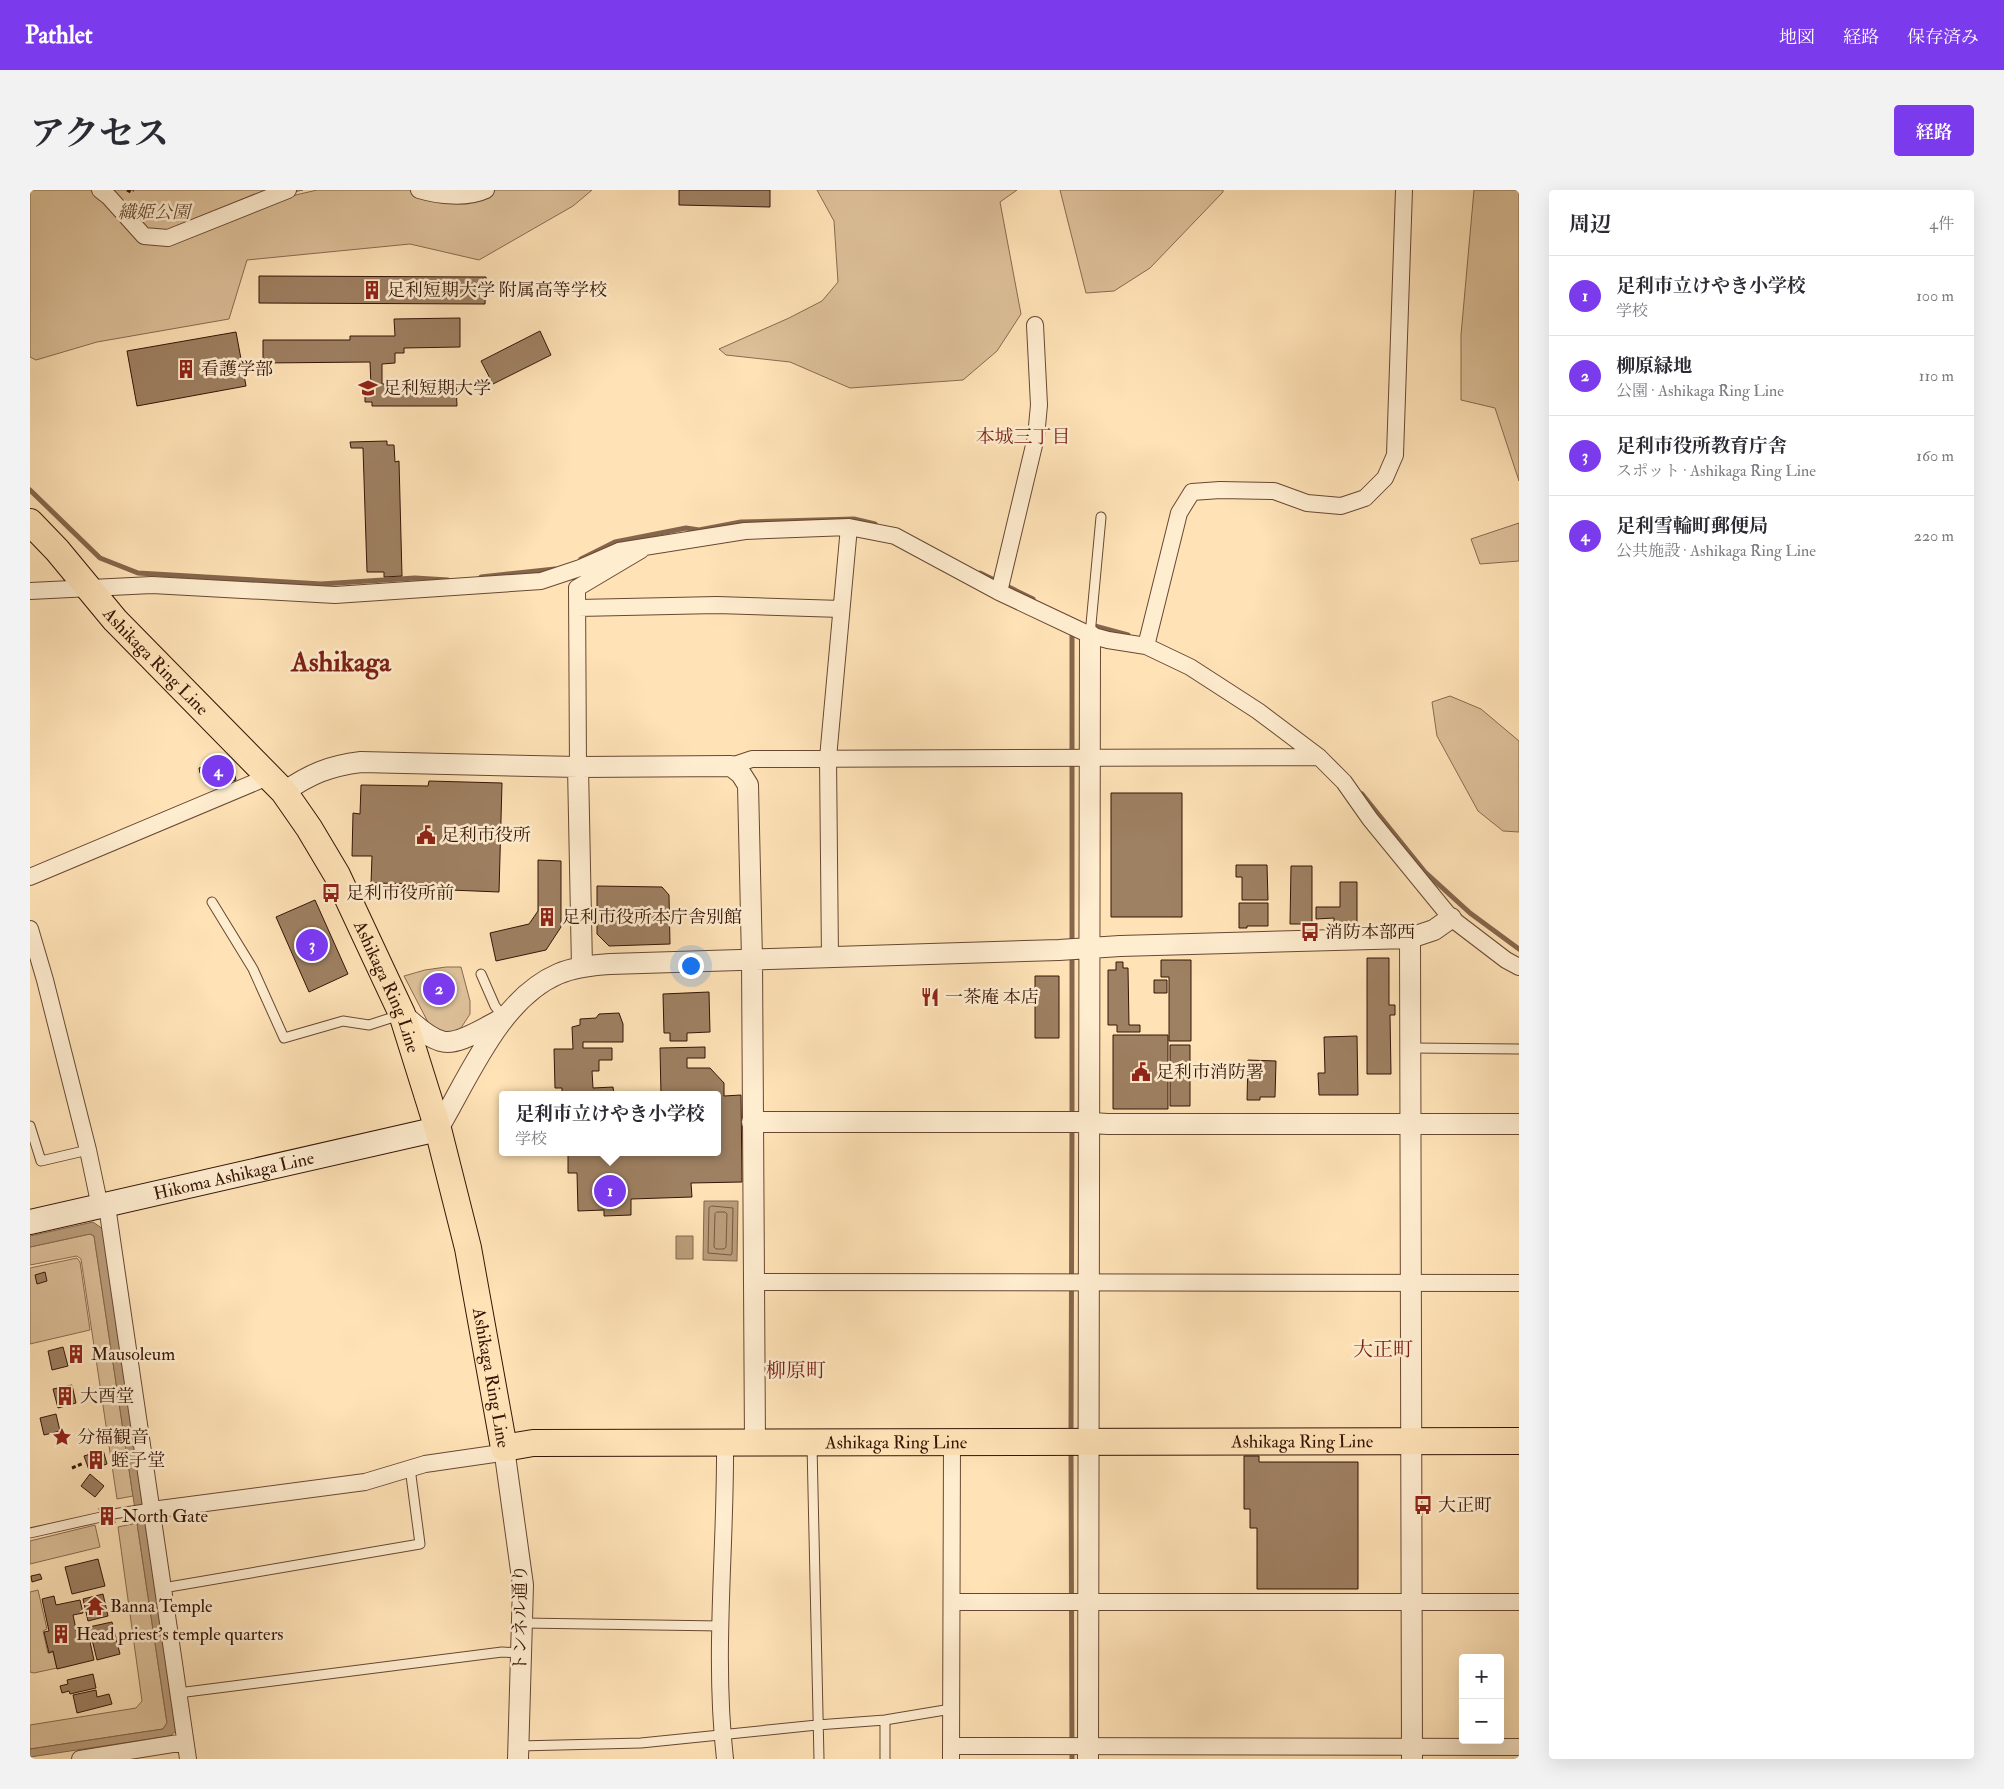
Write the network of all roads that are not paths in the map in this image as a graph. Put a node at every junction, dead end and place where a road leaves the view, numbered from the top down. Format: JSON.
{"nodes":[{"id":1,"x":100,"y":190,"type":"edge"},
{"id":2,"x":288,"y":190,"type":"edge"},
{"id":3,"x":419,"y":190,"type":"edge"},
{"id":4,"x":486,"y":190,"type":"edge"},
{"id":5,"x":1404,"y":190,"type":"edge"},
{"id":6,"x":1035,"y":325,"type":"dead end"},
{"id":7,"x":1101,"y":517,"type":"dead end"},
{"id":8,"x":30,"y":522,"type":"edge"},
{"id":9,"x":849,"y":527,"type":"junction"},
{"id":10,"x":649,"y":546,"type":"junction"},
{"id":11,"x":88,"y":588,"type":"junction"},
{"id":12,"x":30,"y":591,"type":"edge"},
{"id":13,"x":999,"y":592,"type":"junction"},
{"id":14,"x":578,"y":608,"type":"junction"},
{"id":15,"x":841,"y":609,"type":"junction"},
{"id":16,"x":1090,"y":635,"type":"junction"},
{"id":17,"x":1146,"y":646,"type":"junction"},
{"id":18,"x":1090,"y":757,"type":"junction"},
{"id":19,"x":1319,"y":757,"type":"junction"},
{"id":20,"x":828,"y":758,"type":"junction"},
{"id":21,"x":730,"y":766,"type":"junction"},
{"id":22,"x":578,"y":767,"type":"junction"},
{"id":23,"x":277,"y":784,"type":"junction"},
{"id":24,"x":30,"y":877,"type":"edge"},
{"id":25,"x":212,"y":902,"type":"dead end"},
{"id":26,"x":1451,"y":918,"type":"junction"},
{"id":27,"x":30,"y":929,"type":"edge"},
{"id":28,"x":1410,"y":938,"type":"junction"},
{"id":29,"x":1089,"y":949,"type":"junction"},
{"id":30,"x":830,"y":958,"type":"junction"},
{"id":31,"x":752,"y":959,"type":"junction"},
{"id":32,"x":582,"y":967,"type":"junction"},
{"id":33,"x":1519,"y":967,"type":"edge"},
{"id":34,"x":481,"y":974,"type":"dead end"},
{"id":35,"x":402,"y":1014,"type":"junction"},
{"id":36,"x":504,"y":1018,"type":"junction"},
{"id":37,"x":1412,"y":1048,"type":"junction"},
{"id":38,"x":1519,"y":1049,"type":"edge"},
{"id":39,"x":752,"y":1122,"type":"junction"},
{"id":40,"x":1091,"y":1123,"type":"junction"},
{"id":41,"x":1411,"y":1123,"type":"junction"},
{"id":42,"x":1519,"y":1124,"type":"edge"},
{"id":43,"x":30,"y":1126,"type":"edge"},
{"id":44,"x":438,"y":1129,"type":"junction"},
{"id":45,"x":88,"y":1150,"type":"junction"},
{"id":46,"x":104,"y":1206,"type":"junction"},
{"id":47,"x":30,"y":1222,"type":"edge"},
{"id":48,"x":752,"y":1282,"type":"junction"},
{"id":49,"x":1090,"y":1282,"type":"junction"},
{"id":50,"x":1519,"y":1282,"type":"edge"},
{"id":51,"x":1412,"y":1283,"type":"junction"},
{"id":52,"x":1410,"y":1441,"type":"junction"},
{"id":53,"x":1519,"y":1441,"type":"edge"},
{"id":54,"x":952,"y":1442,"type":"junction"},
{"id":55,"x":1088,"y":1442,"type":"junction"},
{"id":56,"x":725,"y":1443,"type":"junction"},
{"id":57,"x":755,"y":1443,"type":"junction"},
{"id":58,"x":812,"y":1443,"type":"junction"},
{"id":59,"x":504,"y":1448,"type":"junction"},
{"id":60,"x":410,"y":1468,"type":"junction"},
{"id":61,"x":150,"y":1509,"type":"junction"},
{"id":62,"x":113,"y":1514,"type":"dead end"},
{"id":63,"x":101,"y":1517,"type":"dead end"},
{"id":64,"x":30,"y":1533,"type":"edge"},
{"id":65,"x":163,"y":1588,"type":"junction"},
{"id":66,"x":1089,"y":1601,"type":"junction"},
{"id":67,"x":952,"y":1602,"type":"junction"},
{"id":68,"x":1519,"y":1602,"type":"edge"},
{"id":69,"x":1413,"y":1603,"type":"junction"},
{"id":70,"x":523,"y":1623,"type":"junction"},
{"id":71,"x":720,"y":1626,"type":"junction"},
{"id":72,"x":521,"y":1653,"type":"junction"},
{"id":73,"x":178,"y":1694,"type":"junction"},
{"id":74,"x":951,"y":1709,"type":"junction"},
{"id":75,"x":885,"y":1720,"type":"junction"},
{"id":76,"x":818,"y":1724,"type":"junction"},
{"id":77,"x":722,"y":1734,"type":"junction"},
{"id":78,"x":186,"y":1742,"type":"junction"},
{"id":79,"x":1519,"y":1747,"type":"edge"},
{"id":80,"x":518,"y":1752,"type":"edge"},
{"id":81,"x":951,"y":1752,"type":"edge"},
{"id":82,"x":1088,"y":1752,"type":"edge"},
{"id":83,"x":1412,"y":1753,"type":"edge"},
{"id":84,"x":80,"y":1759,"type":"edge"},
{"id":85,"x":188,"y":1759,"type":"edge"},
{"id":86,"x":725,"y":1759,"type":"edge"},
{"id":87,"x":819,"y":1759,"type":"edge"},
{"id":88,"x":885,"y":1759,"type":"edge"}],
"edges":[{"from":1,"to":2,"type":"street"},
{"from":3,"to":4,"type":"street"},
{"from":5,"to":17,"type":"street"},
{"from":6,"to":13,"type":"street"},
{"from":7,"to":16,"type":"lane"},
{"from":8,"to":11,"type":"main road","name":"Ashikaga Ring Line"},
{"from":9,"to":10,"type":"street"},
{"from":9,"to":13,"type":"street"},
{"from":9,"to":15,"type":"street"},
{"from":10,"to":11,"type":"street"},
{"from":10,"to":14,"type":"street"},
{"from":11,"to":12,"type":"street"},
{"from":11,"to":23,"type":"main road","name":"Ashikaga Ring Line"},
{"from":13,"to":16,"type":"street"},
{"from":14,"to":15,"type":"street"},
{"from":14,"to":22,"type":"street"},
{"from":15,"to":20,"type":"street"},
{"from":16,"to":17,"type":"street"},
{"from":16,"to":18,"type":"street"},
{"from":17,"to":19,"type":"street"},
{"from":18,"to":19,"type":"street"},
{"from":18,"to":20,"type":"street"},
{"from":18,"to":29,"type":"street"},
{"from":19,"to":26,"type":"street"},
{"from":20,"to":21,"type":"street"},
{"from":20,"to":30,"type":"street"},
{"from":21,"to":22,"type":"street"},
{"from":21,"to":31,"type":"street"},
{"from":22,"to":23,"type":"street"},
{"from":22,"to":32,"type":"street"},
{"from":23,"to":24,"type":"street"},
{"from":23,"to":35,"type":"main road","name":"Ashikaga Ring Line"},
{"from":25,"to":35,"type":"lane"},
{"from":26,"to":28,"type":"street"},
{"from":26,"to":33,"type":"street"},
{"from":27,"to":45,"type":"street"},
{"from":28,"to":29,"type":"street"},
{"from":28,"to":37,"type":"street"},
{"from":29,"to":30,"type":"street"},
{"from":29,"to":40,"type":"street"},
{"from":30,"to":31,"type":"street"},
{"from":31,"to":32,"type":"street"},
{"from":31,"to":39,"type":"street"},
{"from":32,"to":36,"type":"street"},
{"from":34,"to":36,"type":"lane"},
{"from":35,"to":36,"type":"street"},
{"from":35,"to":44,"type":"main road","name":"Ashikaga Ring Line"},
{"from":36,"to":44,"type":"street"},
{"from":37,"to":38,"type":"lane"},
{"from":37,"to":41,"type":"street"},
{"from":39,"to":40,"type":"street"},
{"from":39,"to":48,"type":"street"},
{"from":40,"to":41,"type":"street"},
{"from":40,"to":49,"type":"street"},
{"from":41,"to":42,"type":"street"},
{"from":41,"to":51,"type":"street"},
{"from":43,"to":45,"type":"lane"},
{"from":44,"to":46,"type":"main road","name":"Hikoma Ashikaga Line"},
{"from":44,"to":59,"type":"main road","name":"Ashikaga Ring Line"},
{"from":45,"to":46,"type":"street"},
{"from":46,"to":47,"type":"main road","name":"Hikoma Ashikaga Line"},
{"from":46,"to":61,"type":"street"},
{"from":48,"to":49,"type":"street"},
{"from":48,"to":57,"type":"street"},
{"from":49,"to":51,"type":"street"},
{"from":49,"to":55,"type":"street"},
{"from":50,"to":51,"type":"street"},
{"from":51,"to":52,"type":"street"},
{"from":52,"to":53,"type":"main road","name":"Ashikaga Ring Line"},
{"from":52,"to":55,"type":"main road","name":"Ashikaga Ring Line"},
{"from":52,"to":69,"type":"street"},
{"from":54,"to":55,"type":"main road","name":"Ashikaga Ring Line"},
{"from":54,"to":58,"type":"main road","name":"Ashikaga Ring Line"},
{"from":54,"to":67,"type":"street"},
{"from":55,"to":66,"type":"street"},
{"from":56,"to":57,"type":"main road","name":"Ashikaga Ring Line"},
{"from":56,"to":59,"type":"main road","name":"Ashikaga Ring Line"},
{"from":56,"to":71,"type":"street"},
{"from":57,"to":58,"type":"main road","name":"Ashikaga Ring Line"},
{"from":58,"to":76,"type":"lane"},
{"from":59,"to":60,"type":"street"},
{"from":59,"to":70,"type":"street","name":"トンネル通り"},
{"from":60,"to":61,"type":"street"},
{"from":60,"to":65,"type":"lane"},
{"from":61,"to":62,"type":"lane"},
{"from":61,"to":65,"type":"street"},
{"from":63,"to":64,"type":"lane"},
{"from":65,"to":73,"type":"street"},
{"from":66,"to":67,"type":"street"},
{"from":66,"to":69,"type":"street"},
{"from":66,"to":82,"type":"street"},
{"from":67,"to":74,"type":"street"},
{"from":68,"to":69,"type":"street"},
{"from":69,"to":83,"type":"street"},
{"from":70,"to":71,"type":"lane"},
{"from":70,"to":72,"type":"street","name":"トンネル通り"},
{"from":71,"to":77,"type":"street"},
{"from":72,"to":73,"type":"lane"},
{"from":72,"to":80,"type":"street","name":"トンネル通り"},
{"from":73,"to":78,"type":"street"},
{"from":74,"to":75,"type":"lane"},
{"from":74,"to":81,"type":"street"},
{"from":75,"to":76,"type":"lane"},
{"from":75,"to":88,"type":"lane"},
{"from":76,"to":77,"type":"lane"},
{"from":76,"to":87,"type":"lane"},
{"from":77,"to":80,"type":"lane"},
{"from":77,"to":86,"type":"street"},
{"from":78,"to":84,"type":"street"},
{"from":78,"to":85,"type":"street"},
{"from":79,"to":83,"type":"street"},
{"from":81,"to":82,"type":"street"},
{"from":82,"to":83,"type":"street"}]}
